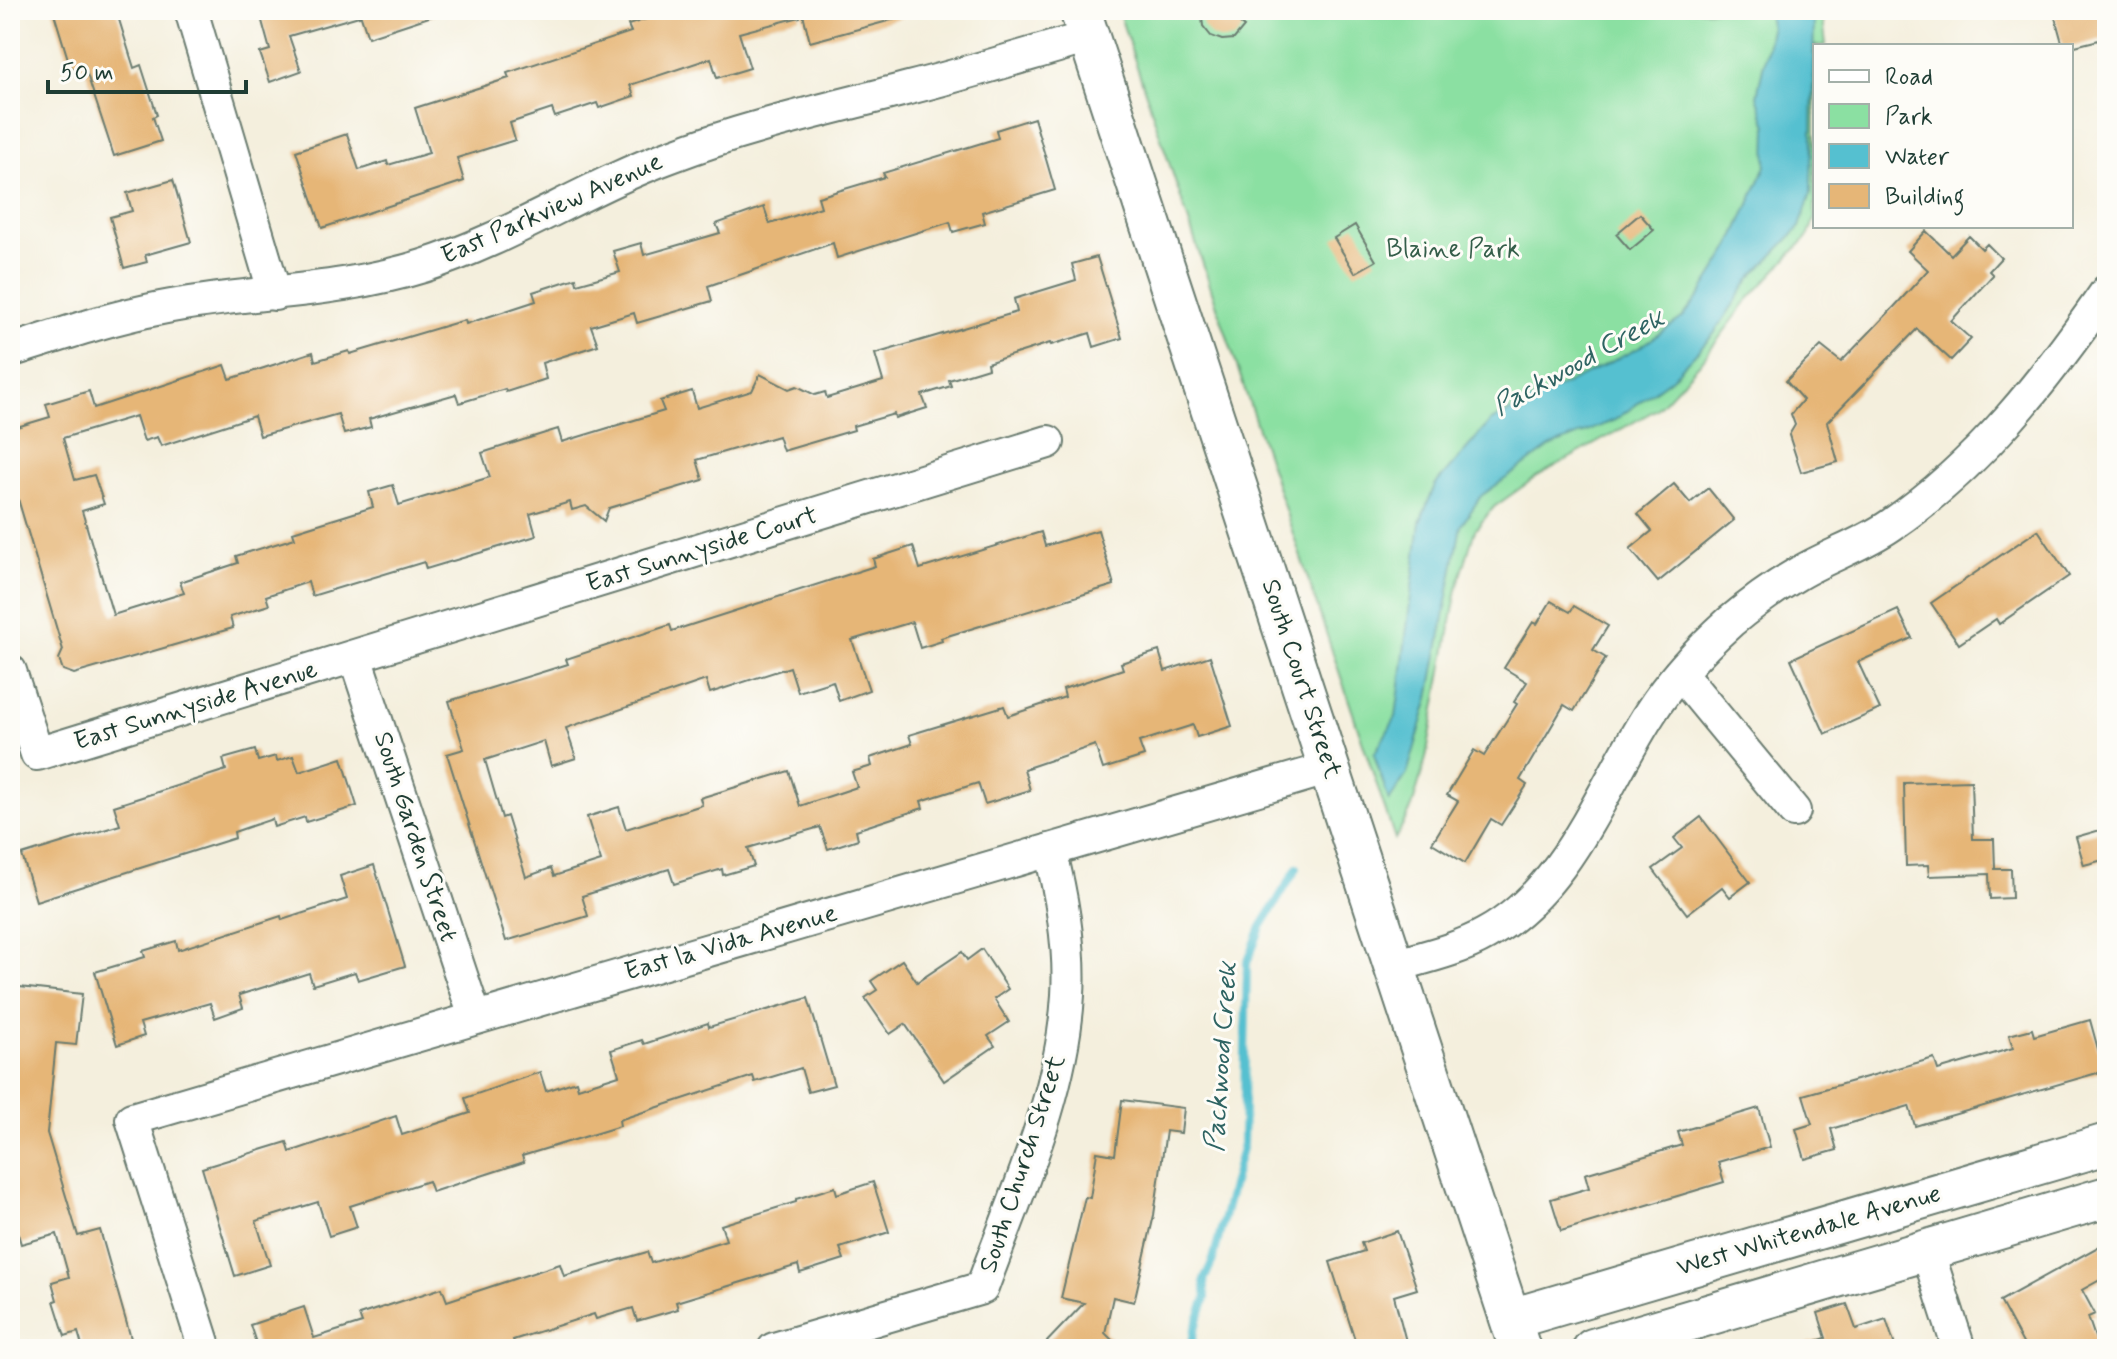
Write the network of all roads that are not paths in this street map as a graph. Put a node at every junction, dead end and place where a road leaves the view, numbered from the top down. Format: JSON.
{"nodes":[{"id":1,"x":191,"y":10,"type":"edge"},
{"id":2,"x":1084,"y":23,"type":"edge"},
{"id":3,"x":2106,"y":293,"type":"edge"},
{"id":4,"x":275,"y":294,"type":"junction"},
{"id":5,"x":10,"y":351,"type":"edge"},
{"id":6,"x":1048,"y":442,"type":"dead end"},
{"id":7,"x":355,"y":657,"type":"junction"},
{"id":8,"x":10,"y":671,"type":"edge"},
{"id":9,"x":1680,"y":673,"type":"junction"},
{"id":10,"x":1330,"y":768,"type":"junction"},
{"id":11,"x":1794,"y":811,"type":"dead end"},
{"id":12,"x":1050,"y":850,"type":"junction"},
{"id":13,"x":1394,"y":966,"type":"junction"},
{"id":14,"x":475,"y":1017,"type":"junction"},
{"id":15,"x":2107,"y":1144,"type":"edge"},
{"id":16,"x":2107,"y":1197,"type":"edge"},
{"id":17,"x":1927,"y":1250,"type":"junction"},
{"id":18,"x":1515,"y":1334,"type":"edge"},
{"id":19,"x":205,"y":1349,"type":"edge"},
{"id":20,"x":774,"y":1349,"type":"edge"},
{"id":21,"x":1593,"y":1349,"type":"edge"},
{"id":22,"x":1959,"y":1349,"type":"edge"}],
"edges":[{"from":1,"to":4,"type":"street"},
{"from":2,"to":4,"type":"street","name":"East Parkview Avenue"},
{"from":2,"to":10,"type":"street","name":"South Court Street"},
{"from":3,"to":9,"type":"street"},
{"from":4,"to":5,"type":"street","name":"East Parkview Avenue"},
{"from":6,"to":7,"type":"street","name":"East Sunnyside Court"},
{"from":7,"to":8,"type":"street","name":"East Sunnyside Avenue"},
{"from":7,"to":14,"type":"street","name":"South Garden Street"},
{"from":9,"to":11,"type":"street"},
{"from":9,"to":13,"type":"street"},
{"from":10,"to":12,"type":"street","name":"East la Vida Avenue"},
{"from":10,"to":13,"type":"street","name":"South Court Street"},
{"from":12,"to":14,"type":"street","name":"East la Vida Avenue"},
{"from":12,"to":20,"type":"street","name":"South Church Street"},
{"from":13,"to":18,"type":"street","name":"South Court Street"},
{"from":14,"to":19,"type":"street","name":"East la Vida Avenue"},
{"from":15,"to":18,"type":"street","name":"West Whitendale Avenue"},
{"from":16,"to":17,"type":"street","name":"West Whitendale Avenue"},
{"from":17,"to":21,"type":"street","name":"West Whitendale Avenue"},
{"from":17,"to":22,"type":"street"}]}
